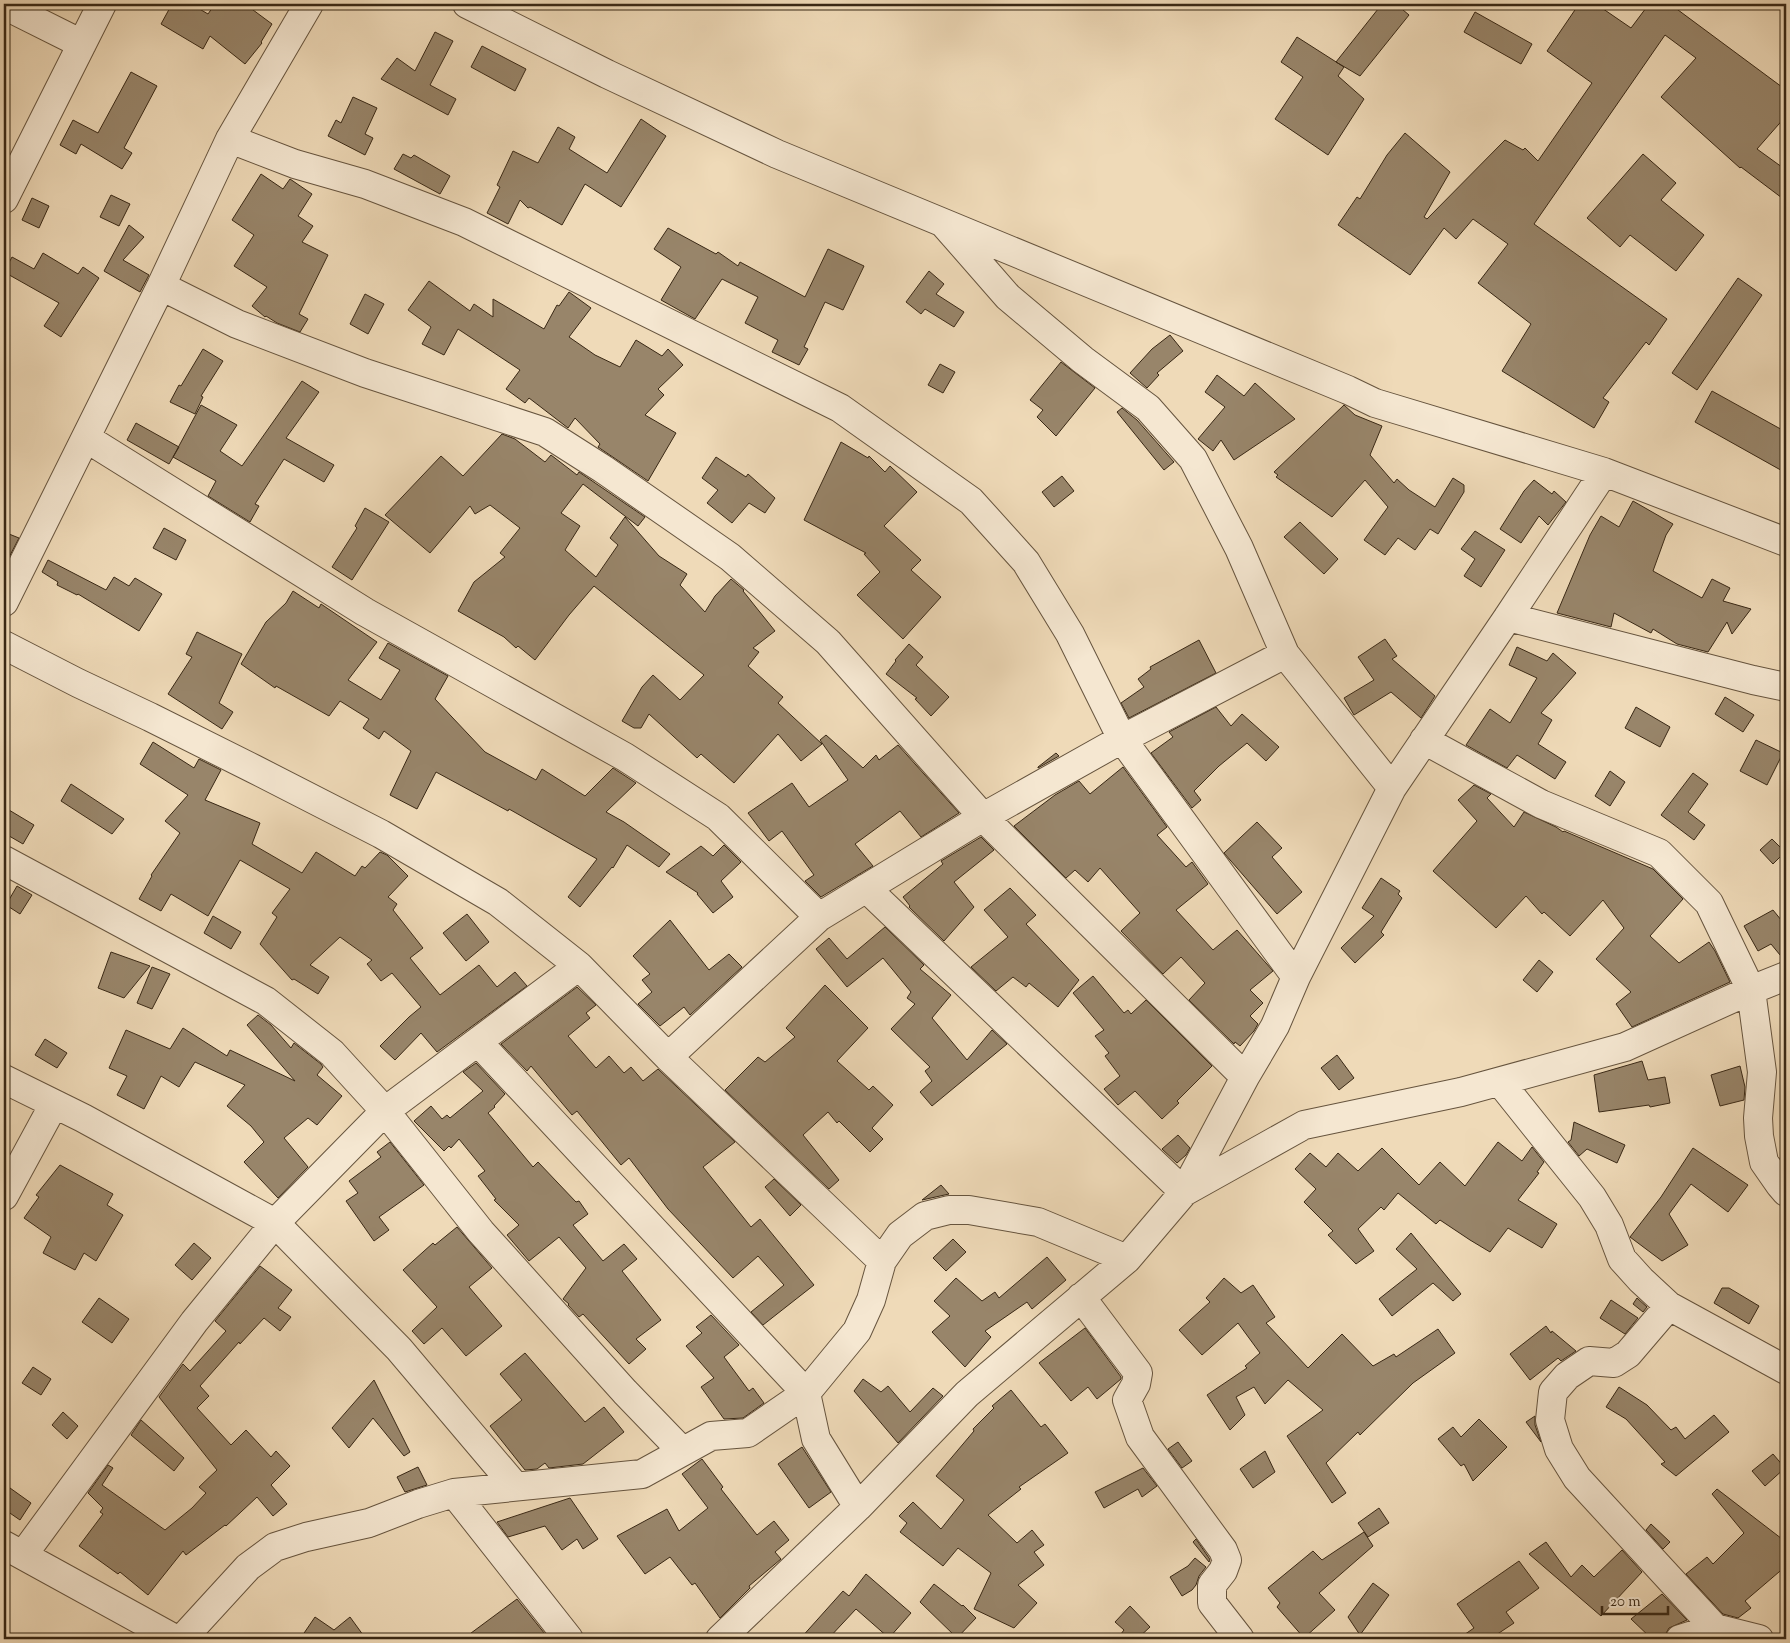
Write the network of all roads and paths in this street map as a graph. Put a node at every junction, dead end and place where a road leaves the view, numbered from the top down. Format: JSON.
{"nodes":[{"id":1,"x":102,"y":4,"type":"edge"},
{"id":2,"x":309,"y":4,"type":"edge"},
{"id":3,"x":467,"y":4,"type":"edge"},
{"id":4,"x":4,"y":5,"type":"edge"},
{"id":5,"x":82,"y":44,"type":"junction"},
{"id":6,"x":230,"y":139,"type":"junction"},
{"id":7,"x":4,"y":199,"type":"edge"},
{"id":8,"x":941,"y":220,"type":"junction"},
{"id":9,"x":162,"y":286,"type":"junction"},
{"id":10,"x":86,"y":438,"type":"junction"},
{"id":11,"x":1604,"y":472,"type":"junction"},
{"id":12,"x":1786,"y":542,"type":"edge"},
{"id":13,"x":4,"y":602,"type":"edge"},
{"id":14,"x":1508,"y":617,"type":"junction"},
{"id":15,"x":4,"y":645,"type":"edge"},
{"id":16,"x":1285,"y":654,"type":"junction"},
{"id":17,"x":1786,"y":687,"type":"edge"},
{"id":18,"x":1122,"y":739,"type":"junction"},
{"id":19,"x":1424,"y":740,"type":"junction"},
{"id":20,"x":1392,"y":788,"type":"junction"},
{"id":21,"x":983,"y":817,"type":"junction"},
{"id":22,"x":4,"y":860,"type":"edge"},
{"id":23,"x":866,"y":888,"type":"junction"},
{"id":24,"x":819,"y":917,"type":"junction"},
{"id":25,"x":579,"y":966,"type":"junction"},
{"id":26,"x":1786,"y":976,"type":"edge"},
{"id":27,"x":1296,"y":977,"type":"junction"},
{"id":28,"x":1751,"y":990,"type":"junction"},
{"id":29,"x":478,"y":1042,"type":"junction"},
{"id":30,"x":668,"y":1058,"type":"junction"},
{"id":31,"x":1245,"y":1077,"type":"junction"},
{"id":32,"x":4,"y":1079,"type":"edge"},
{"id":33,"x":1500,"y":1082,"type":"junction"},
{"id":34,"x":54,"y":1104,"type":"junction"},
{"id":35,"x":385,"y":1111,"type":"junction"},
{"id":36,"x":1184,"y":1192,"type":"junction"},
{"id":37,"x":1786,"y":1192,"type":"edge"},
{"id":38,"x":4,"y":1196,"type":"edge"},
{"id":39,"x":275,"y":1223,"type":"junction"},
{"id":40,"x":1127,"y":1259,"type":"junction"},
{"id":41,"x":882,"y":1261,"type":"junction"},
{"id":42,"x":1081,"y":1298,"type":"junction"},
{"id":43,"x":1670,"y":1306,"type":"junction"},
{"id":44,"x":1786,"y":1370,"type":"edge"},
{"id":45,"x":806,"y":1393,"type":"junction"},
{"id":46,"x":682,"y":1451,"type":"junction"},
{"id":47,"x":515,"y":1486,"type":"junction"},
{"id":48,"x":454,"y":1493,"type":"junction"},
{"id":49,"x":858,"y":1507,"type":"junction"},
{"id":50,"x":13,"y":1550,"type":"edge"},
{"id":51,"x":1715,"y":1628,"type":"junction"},
{"id":52,"x":175,"y":1639,"type":"edge"},
{"id":53,"x":182,"y":1639,"type":"edge"},
{"id":54,"x":569,"y":1639,"type":"edge"},
{"id":55,"x":720,"y":1639,"type":"edge"},
{"id":56,"x":1240,"y":1639,"type":"edge"},
{"id":57,"x":1680,"y":1639,"type":"edge"},
{"id":58,"x":1759,"y":1639,"type":"edge"}],
"edges":[{"from":1,"to":5,"type":"street"},
{"from":2,"to":6,"type":"street"},
{"from":3,"to":8,"type":"street"},
{"from":4,"to":5,"type":"street"},
{"from":5,"to":7,"type":"street"},
{"from":6,"to":9,"type":"street"},
{"from":6,"to":18,"type":"street"},
{"from":8,"to":11,"type":"street"},
{"from":8,"to":16,"type":"street"},
{"from":9,"to":10,"type":"street"},
{"from":9,"to":21,"type":"street"},
{"from":10,"to":13,"type":"street"},
{"from":10,"to":24,"type":"street"},
{"from":11,"to":12,"type":"street"},
{"from":11,"to":14,"type":"street"},
{"from":14,"to":17,"type":"street"},
{"from":14,"to":19,"type":"street"},
{"from":15,"to":25,"type":"street"},
{"from":16,"to":18,"type":"street"},
{"from":16,"to":20,"type":"street"},
{"from":18,"to":21,"type":"street"},
{"from":18,"to":27,"type":"street"},
{"from":19,"to":20,"type":"street"},
{"from":19,"to":28,"type":"street"},
{"from":20,"to":27,"type":"street"},
{"from":21,"to":23,"type":"street"},
{"from":21,"to":31,"type":"street"},
{"from":22,"to":35,"type":"street"},
{"from":23,"to":24,"type":"street"},
{"from":23,"to":36,"type":"street"},
{"from":24,"to":30,"type":"street"},
{"from":25,"to":29,"type":"street"},
{"from":25,"to":30,"type":"street"},
{"from":26,"to":28,"type":"street"},
{"from":27,"to":31,"type":"street"},
{"from":28,"to":33,"type":"street"},
{"from":28,"to":37,"type":"street"},
{"from":29,"to":35,"type":"street"},
{"from":29,"to":45,"type":"street"},
{"from":30,"to":41,"type":"street"},
{"from":31,"to":36,"type":"street"},
{"from":32,"to":34,"type":"street"},
{"from":33,"to":36,"type":"street"},
{"from":33,"to":43,"type":"street"},
{"from":34,"to":38,"type":"street"},
{"from":34,"to":39,"type":"street"},
{"from":35,"to":39,"type":"street"},
{"from":35,"to":46,"type":"street"},
{"from":36,"to":40,"type":"street"},
{"from":39,"to":47,"type":"street"},
{"from":39,"to":50,"type":"street"},
{"from":40,"to":41,"type":"street"},
{"from":40,"to":42,"type":"street"},
{"from":41,"to":45,"type":"street"},
{"from":42,"to":49,"type":"street"},
{"from":42,"to":56,"type":"street"},
{"from":43,"to":44,"type":"street"},
{"from":43,"to":51,"type":"street"},
{"from":45,"to":46,"type":"street"},
{"from":45,"to":49,"type":"street"},
{"from":46,"to":47,"type":"street"},
{"from":47,"to":48,"type":"street"},
{"from":48,"to":53,"type":"street"},
{"from":48,"to":54,"type":"street"},
{"from":49,"to":55,"type":"street"},
{"from":50,"to":52,"type":"street"},
{"from":51,"to":57,"type":"street"},
{"from":51,"to":58,"type":"street"}]}
